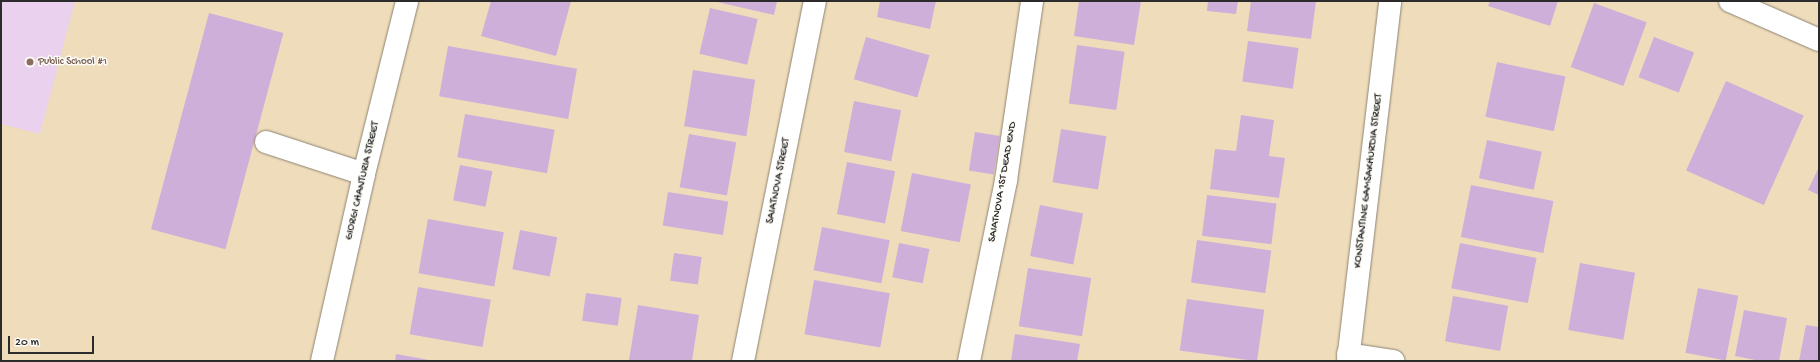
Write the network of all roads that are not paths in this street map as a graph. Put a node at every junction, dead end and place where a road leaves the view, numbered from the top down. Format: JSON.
{"nodes":[{"id":1,"x":407,"y":1,"type":"edge"},
{"id":2,"x":815,"y":1,"type":"edge"},
{"id":3,"x":1032,"y":1,"type":"edge"},
{"id":4,"x":1390,"y":1,"type":"edge"},
{"id":5,"x":1730,"y":1,"type":"edge"},
{"id":6,"x":1819,"y":40,"type":"edge"},
{"id":7,"x":266,"y":142,"type":"dead end"},
{"id":8,"x":364,"y":174,"type":"junction"},
{"id":9,"x":1348,"y":357,"type":"edge"},
{"id":10,"x":322,"y":361,"type":"edge"},
{"id":11,"x":743,"y":361,"type":"edge"},
{"id":12,"x":969,"y":361,"type":"edge"},
{"id":13,"x":1393,"y":361,"type":"edge"}],
"edges":[{"from":1,"to":8,"type":"street","name":"GIORGI CHANTURIA STREET"},
{"from":2,"to":11,"type":"street","name":"SAIATNOVA STREET"},
{"from":3,"to":12,"type":"street","name":"SAIATNOVA 1ST DEAD END"},
{"from":4,"to":9,"type":"street","name":"KONSTANTINE GAMSAKHURDIA STREET"},
{"from":5,"to":6,"type":"street"},
{"from":7,"to":8,"type":"street"},
{"from":8,"to":10,"type":"street","name":"GIORGI CHANTURIA STREET"},
{"from":9,"to":13,"type":"street"}]}
